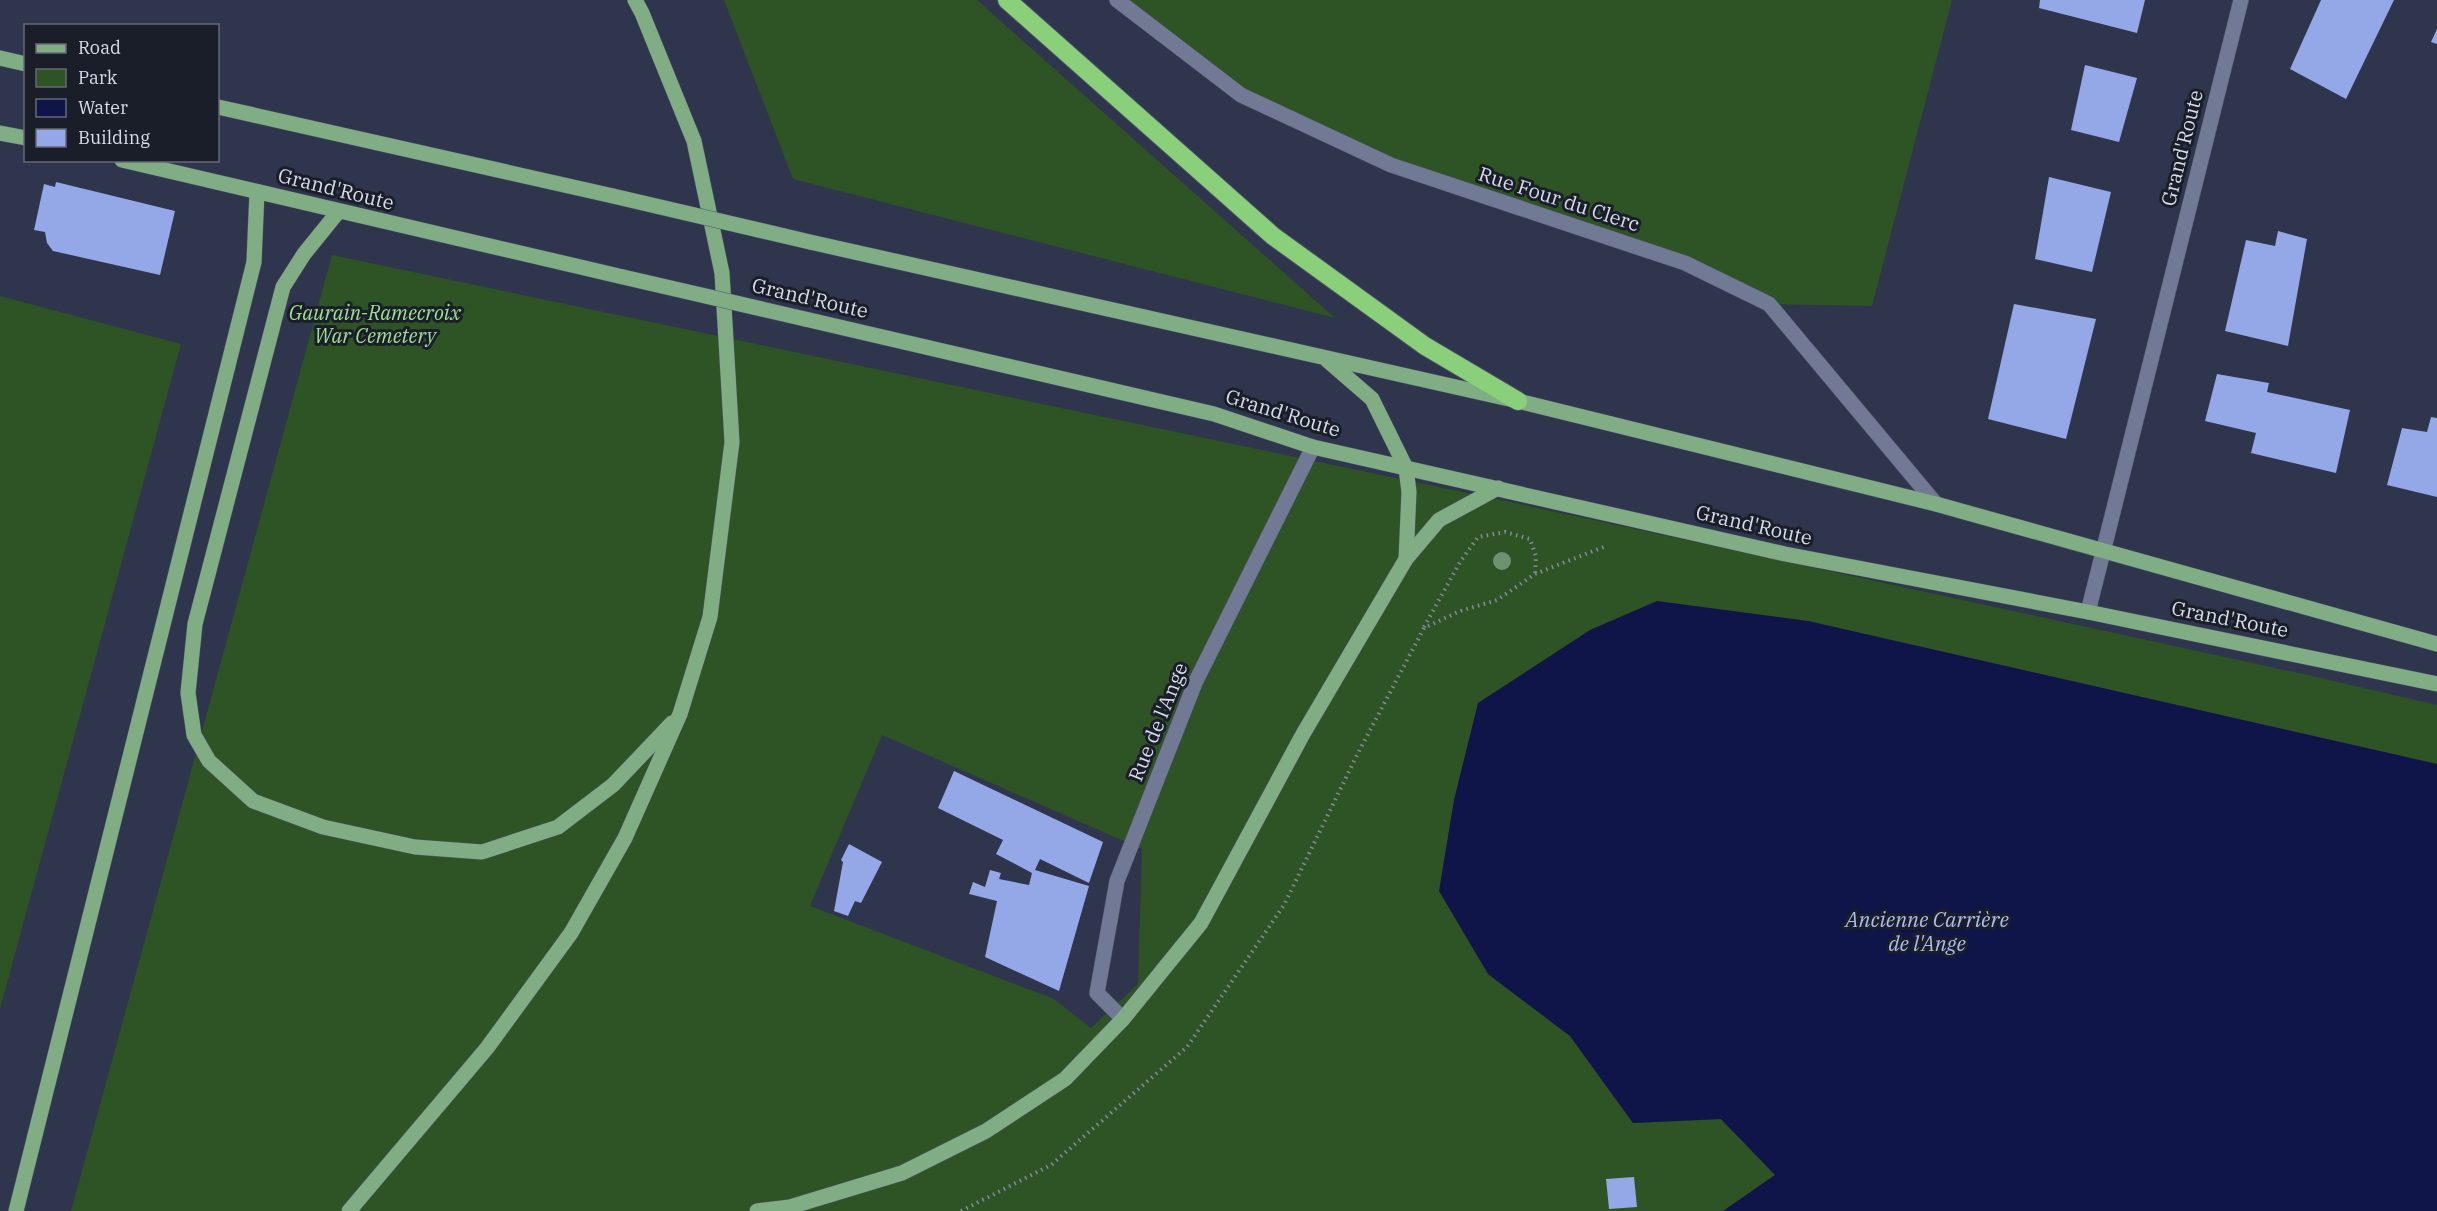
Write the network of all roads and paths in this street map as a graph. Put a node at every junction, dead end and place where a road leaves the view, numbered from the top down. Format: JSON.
{"nodes":[{"id":1,"x":635,"y":0,"type":"edge"},
{"id":2,"x":1007,"y":0,"type":"edge"},
{"id":3,"x":1117,"y":0,"type":"edge"},
{"id":4,"x":2241,"y":0,"type":"edge"},
{"id":5,"x":0,"y":58,"type":"edge"},
{"id":6,"x":24,"y":64,"type":"edge"},
{"id":7,"x":219,"y":107,"type":"edge"},
{"id":8,"x":0,"y":133,"type":"edge"},
{"id":9,"x":24,"y":138,"type":"edge"},
{"id":10,"x":130,"y":162,"type":"edge"},
{"id":11,"x":257,"y":192,"type":"junction"},
{"id":12,"x":338,"y":212,"type":"junction"},
{"id":13,"x":1324,"y":357,"type":"junction"},
{"id":14,"x":1518,"y":401,"type":"junction"},
{"id":15,"x":1313,"y":447,"type":"junction"},
{"id":16,"x":1406,"y":468,"type":"junction"},
{"id":17,"x":1498,"y":488,"type":"junction"},
{"id":18,"x":1936,"y":504,"type":"junction"},
{"id":19,"x":1614,"y":543,"type":"dead end"},
{"id":20,"x":2104,"y":550,"type":"junction"},
{"id":21,"x":1406,"y":559,"type":"junction"},
{"id":22,"x":1535,"y":574,"type":"junction"},
{"id":23,"x":2088,"y":612,"type":"junction"},
{"id":24,"x":1424,"y":628,"type":"junction"},
{"id":25,"x":2437,"y":644,"type":"edge"},
{"id":26,"x":2437,"y":684,"type":"edge"},
{"id":27,"x":680,"y":714,"type":"junction"},
{"id":28,"x":1123,"y":1019,"type":"junction"},
{"id":29,"x":16,"y":1211,"type":"edge"},
{"id":30,"x":349,"y":1211,"type":"edge"},
{"id":31,"x":757,"y":1211,"type":"edge"},
{"id":32,"x":961,"y":1211,"type":"edge"}],
"edges":[{"from":1,"to":27,"type":"main road"},
{"from":2,"to":14,"type":"highway"},
{"from":3,"to":18,"type":"street","name":"Rue Four du Clerc"},
{"from":4,"to":20,"type":"street","name":"Grand'Route"},
{"from":5,"to":6,"type":"main road"},
{"from":7,"to":13,"type":"main road","name":"Grand'Route","bridge":true},
{"from":8,"to":9,"type":"main road"},
{"from":10,"to":11,"type":"main road","name":"Grand'Route"},
{"from":11,"to":12,"type":"main road","name":"Grand'Route"},
{"from":11,"to":29,"type":"main road"},
{"from":12,"to":15,"type":"main road","name":"Grand'Route","bridge":true},
{"from":12,"to":27,"type":"main road"},
{"from":13,"to":14,"type":"main road","name":"Grand'Route"},
{"from":13,"to":16,"type":"main road"},
{"from":14,"to":18,"type":"main road","name":"Grand'Route"},
{"from":15,"to":16,"type":"main road","name":"Grand'Route"},
{"from":15,"to":28,"type":"street","name":"Rue de l'Ange"},
{"from":16,"to":17,"type":"main road","name":"Grand'Route"},
{"from":16,"to":21,"type":"main road"},
{"from":17,"to":21,"type":"main road"},
{"from":17,"to":23,"type":"main road","name":"Grand'Route"},
{"from":18,"to":20,"type":"main road","name":"Grand'Route"},
{"from":19,"to":22,"type":"path"},
{"from":20,"to":23,"type":"street"},
{"from":20,"to":25,"type":"main road","name":"Grand'Route"},
{"from":21,"to":28,"type":"main road"},
{"from":22,"to":24,"type":"path"},
{"from":22,"to":24,"type":"path"},
{"from":23,"to":26,"type":"main road","name":"Grand'Route"},
{"from":24,"to":32,"type":"path"},
{"from":27,"to":30,"type":"main road"},
{"from":28,"to":31,"type":"main road"}]}
